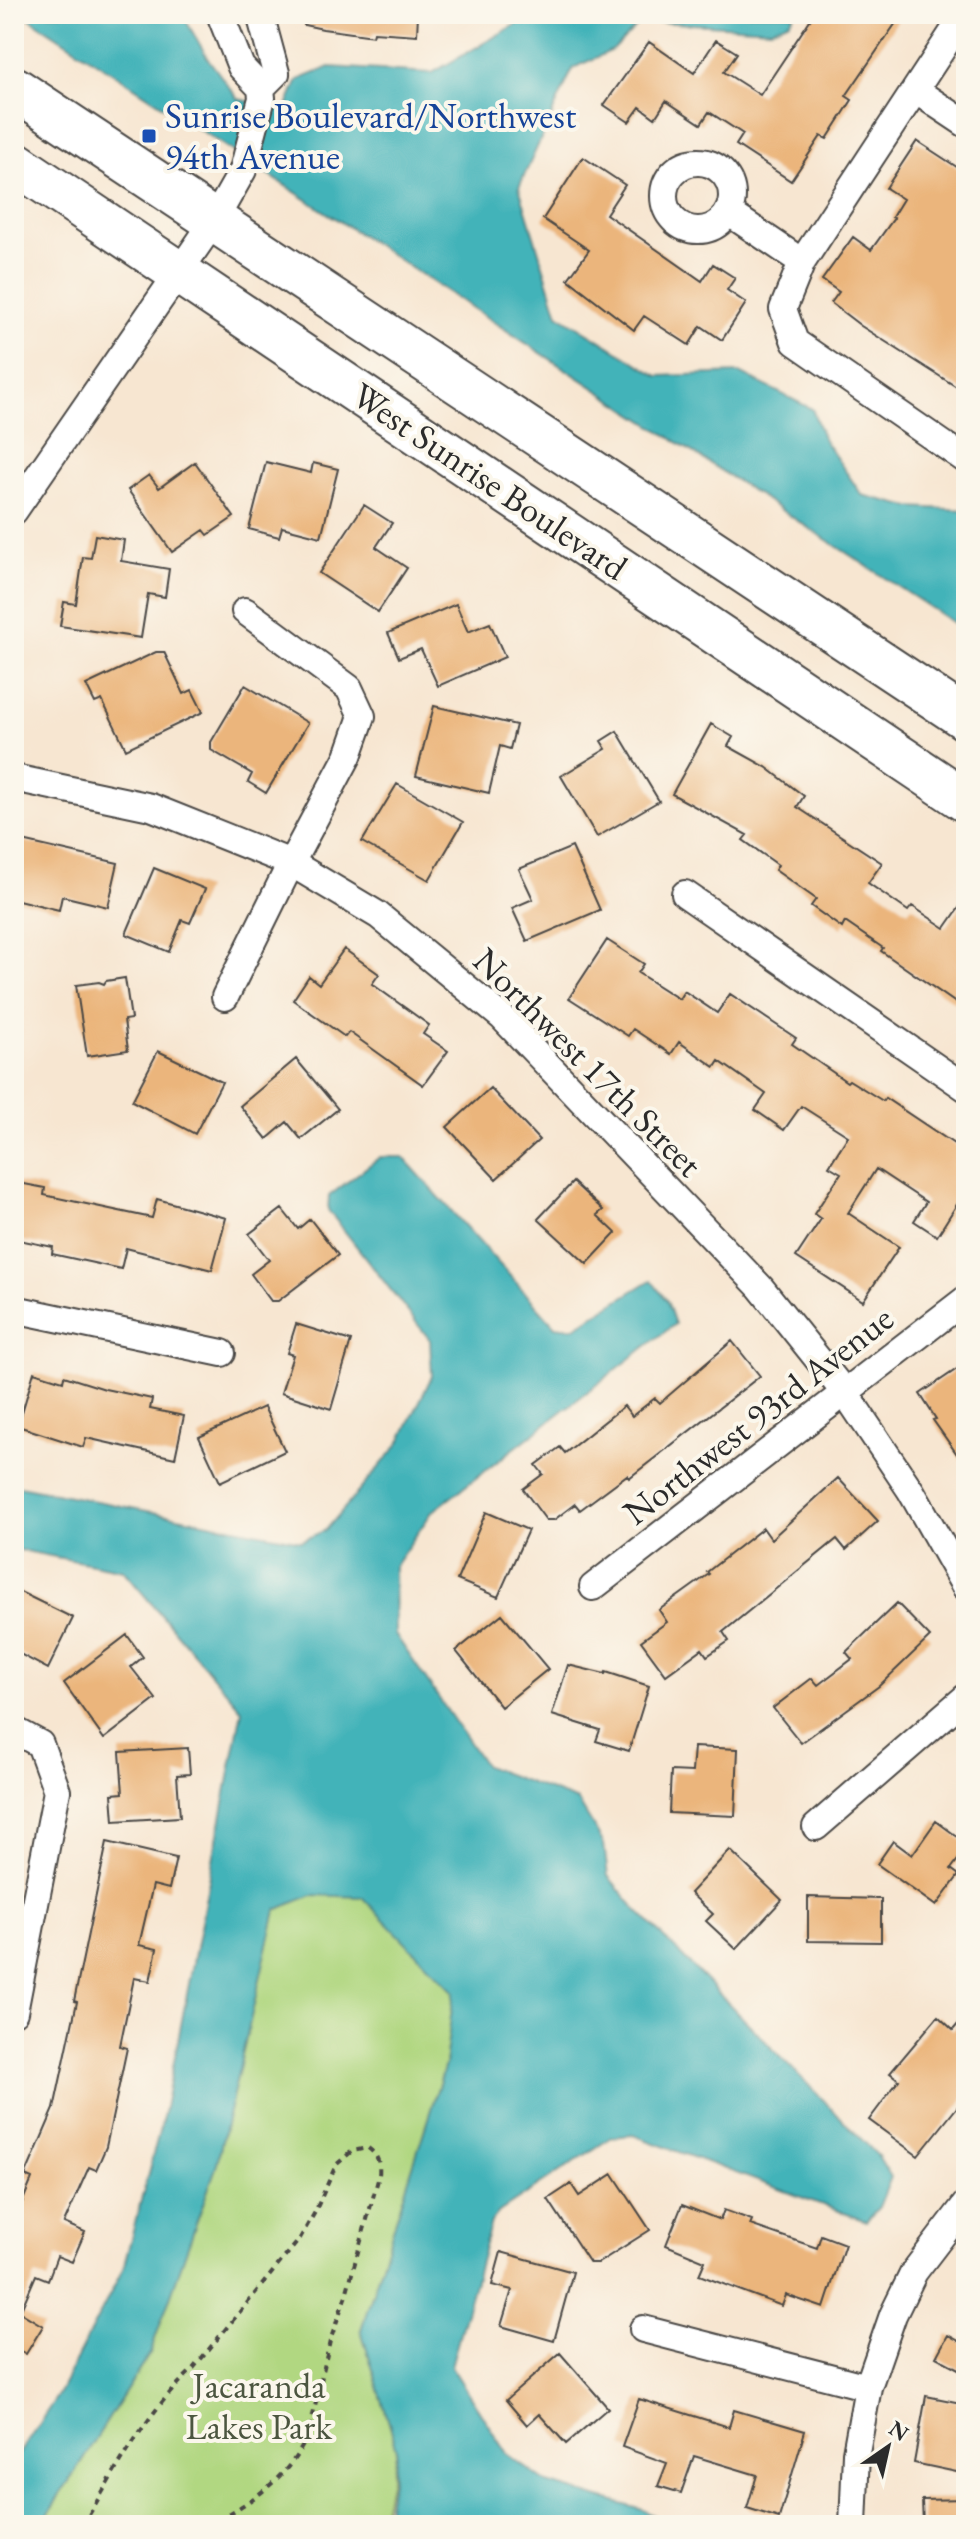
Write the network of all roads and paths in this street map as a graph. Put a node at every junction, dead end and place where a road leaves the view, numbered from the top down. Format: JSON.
{"nodes":[{"id":1,"x":220,"y":14,"type":"edge"},
{"id":2,"x":260,"y":14,"type":"edge"},
{"id":3,"x":965,"y":14,"type":"edge"},
{"id":4,"x":14,"y":88,"type":"edge"},
{"id":5,"x":915,"y":90,"type":"junction"},
{"id":6,"x":262,"y":93,"type":"junction"},
{"id":7,"x":966,"y":124,"type":"edge"},
{"id":8,"x":14,"y":162,"type":"edge"},
{"id":9,"x":728,"y":212,"type":"dead end"},
{"id":10,"x":214,"y":221,"type":"junction"},
{"id":11,"x":802,"y":262,"type":"junction"},
{"id":12,"x":179,"y":273,"type":"junction"},
{"id":13,"x":966,"y":460,"type":"edge"},
{"id":14,"x":14,"y":511,"type":"edge"},
{"id":15,"x":245,"y":611,"type":"dead end"},
{"id":16,"x":966,"y":719,"type":"edge"},
{"id":17,"x":14,"y":778,"type":"edge"},
{"id":18,"x":966,"y":801,"type":"edge"},
{"id":19,"x":291,"y":863,"type":"junction"},
{"id":20,"x":685,"y":894,"type":"dead end"},
{"id":21,"x":225,"y":997,"type":"dead end"},
{"id":22,"x":966,"y":1088,"type":"edge"},
{"id":23,"x":966,"y":1299,"type":"edge"},
{"id":24,"x":14,"y":1309,"type":"edge"},
{"id":25,"x":222,"y":1353,"type":"dead end"},
{"id":26,"x":846,"y":1394,"type":"junction"},
{"id":27,"x":593,"y":1587,"type":"dead end"},
{"id":28,"x":966,"y":1588,"type":"edge"},
{"id":29,"x":966,"y":1697,"type":"edge"},
{"id":30,"x":14,"y":1730,"type":"edge"},
{"id":31,"x":816,"y":1827,"type":"dead end"},
{"id":32,"x":14,"y":2012,"type":"edge"},
{"id":33,"x":966,"y":2204,"type":"edge"},
{"id":34,"x":643,"y":2329,"type":"dead end"},
{"id":35,"x":868,"y":2387,"type":"junction"},
{"id":36,"x":83,"y":2525,"type":"edge"},
{"id":37,"x":207,"y":2525,"type":"edge"},
{"id":38,"x":853,"y":2525,"type":"edge"}],
"edges":[{"from":1,"to":6,"type":"street"},
{"from":2,"to":6,"type":"street"},
{"from":3,"to":5,"type":"street"},
{"from":4,"to":10,"type":"highway","name":"West Sunrise Boulevard"},
{"from":5,"to":7,"type":"street"},
{"from":5,"to":11,"type":"street"},
{"from":6,"to":10,"type":"street"},
{"from":8,"to":12,"type":"highway","name":"West Sunrise Boulevard"},
{"from":9,"to":11,"type":"street"},
{"from":10,"to":12,"type":"street"},
{"from":10,"to":16,"type":"highway","name":"West Sunrise Boulevard"},
{"from":11,"to":13,"type":"street"},
{"from":12,"to":14,"type":"street"},
{"from":12,"to":18,"type":"highway","name":"West Sunrise Boulevard"},
{"from":15,"to":19,"type":"street"},
{"from":17,"to":19,"type":"street","name":"Northwest 17th Street"},
{"from":19,"to":21,"type":"street"},
{"from":19,"to":26,"type":"street","name":"Northwest 17th Street"},
{"from":20,"to":22,"type":"street"},
{"from":23,"to":26,"type":"street","name":"Northwest 93rd Avenue"},
{"from":24,"to":25,"type":"street"},
{"from":26,"to":27,"type":"street","name":"Northwest 93rd Avenue"},
{"from":26,"to":28,"type":"street","name":"Northwest 17th Street"},
{"from":29,"to":31,"type":"street"},
{"from":30,"to":32,"type":"street"},
{"from":33,"to":35,"type":"street"},
{"from":34,"to":35,"type":"street"},
{"from":35,"to":38,"type":"street"},
{"from":36,"to":37,"type":"path"}]}
